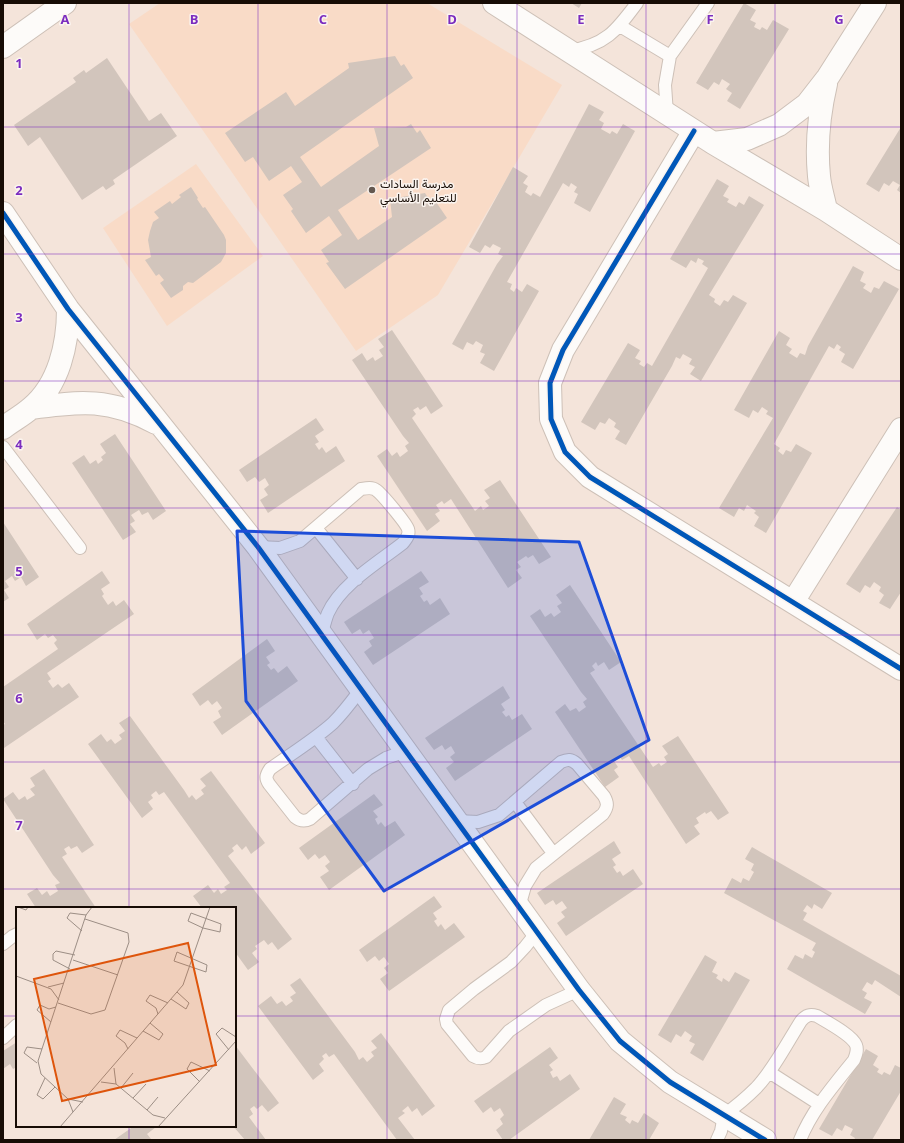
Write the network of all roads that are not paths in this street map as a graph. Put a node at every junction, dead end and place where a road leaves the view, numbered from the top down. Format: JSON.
{"nodes":[{"id":1,"x":65,"y":3,"type":"edge"},
{"id":2,"x":494,"y":3,"type":"edge"},
{"id":3,"x":637,"y":3,"type":"edge"},
{"id":4,"x":708,"y":3,"type":"edge"},
{"id":5,"x":875,"y":3,"type":"edge"},
{"id":6,"x":620,"y":26,"type":"junction"},
{"id":7,"x":3,"y":47,"type":"edge"},
{"id":8,"x":569,"y":51,"type":"junction"},
{"id":9,"x":670,"y":56,"type":"junction"},
{"id":10,"x":828,"y":77,"type":"junction"},
{"id":11,"x":667,"y":114,"type":"junction"},
{"id":12,"x":694,"y":131,"type":"junction"},
{"id":13,"x":713,"y":143,"type":"junction"},
{"id":14,"x":826,"y":210,"type":"junction"},
{"id":15,"x":3,"y":213,"type":"edge"},
{"id":16,"x":901,"y":259,"type":"edge"},
{"id":17,"x":68,"y":309,"type":"junction"},
{"id":18,"x":31,"y":408,"type":"junction"},
{"id":19,"x":161,"y":426,"type":"junction"},
{"id":20,"x":3,"y":428,"type":"edge"},
{"id":21,"x":901,"y":429,"type":"edge"},
{"id":22,"x":3,"y":447,"type":"edge"},
{"id":23,"x":316,"y":528,"type":"junction"},
{"id":24,"x":258,"y":547,"type":"junction"},
{"id":25,"x":80,"y":548,"type":"dead end"},
{"id":26,"x":357,"y":579,"type":"junction"},
{"id":27,"x":792,"y":602,"type":"junction"},
{"id":28,"x":321,"y":634,"type":"junction"},
{"id":29,"x":901,"y":669,"type":"edge"},
{"id":30,"x":361,"y":689,"type":"junction"},
{"id":31,"x":316,"y":737,"type":"junction"},
{"id":32,"x":406,"y":751,"type":"junction"},
{"id":33,"x":353,"y":784,"type":"junction"},
{"id":34,"x":515,"y":802,"type":"junction"},
{"id":35,"x":456,"y":821,"type":"junction"},
{"id":36,"x":553,"y":853,"type":"junction"},
{"id":37,"x":519,"y":906,"type":"junction"},
{"id":38,"x":537,"y":932,"type":"junction"},
{"id":39,"x":16,"y":934,"type":"edge"},
{"id":40,"x":3,"y":944,"type":"edge"},
{"id":41,"x":579,"y":990,"type":"junction"},
{"id":42,"x":16,"y":1027,"type":"edge"},
{"id":43,"x":3,"y":1038,"type":"edge"},
{"id":44,"x":769,"y":1072,"type":"junction"},
{"id":45,"x":819,"y":1104,"type":"junction"},
{"id":46,"x":724,"y":1115,"type":"junction"},
{"id":47,"x":717,"y":1140,"type":"edge"},
{"id":48,"x":765,"y":1140,"type":"edge"},
{"id":49,"x":800,"y":1140,"type":"edge"}],
"edges":[{"from":1,"to":7,"type":"street"},
{"from":2,"to":8,"type":"street"},
{"from":3,"to":6,"type":"lane"},
{"from":4,"to":9,"type":"lane"},
{"from":5,"to":10,"type":"street"},
{"from":6,"to":8,"type":"lane"},
{"from":6,"to":9,"type":"lane"},
{"from":8,"to":11,"type":"street"},
{"from":9,"to":11,"type":"lane"},
{"from":10,"to":13,"type":"street"},
{"from":10,"to":14,"type":"street"},
{"from":11,"to":12,"type":"street"},
{"from":12,"to":13,"type":"street"},
{"from":12,"to":27,"type":"street"},
{"from":13,"to":14,"type":"street"},
{"from":14,"to":16,"type":"street"},
{"from":15,"to":17,"type":"street"},
{"from":17,"to":18,"type":"street"},
{"from":17,"to":19,"type":"street"},
{"from":18,"to":19,"type":"street"},
{"from":18,"to":20,"type":"street"},
{"from":19,"to":24,"type":"street"},
{"from":21,"to":27,"type":"street"},
{"from":22,"to":25,"type":"lane"},
{"from":23,"to":24,"type":"lane"},
{"from":23,"to":26,"type":"lane"},
{"from":23,"to":26,"type":"lane"},
{"from":24,"to":28,"type":"street"},
{"from":26,"to":28,"type":"lane"},
{"from":27,"to":29,"type":"street"},
{"from":28,"to":30,"type":"street"},
{"from":30,"to":31,"type":"lane"},
{"from":30,"to":32,"type":"street"},
{"from":31,"to":33,"type":"lane"},
{"from":31,"to":33,"type":"lane"},
{"from":32,"to":33,"type":"lane"},
{"from":32,"to":35,"type":"street"},
{"from":34,"to":35,"type":"lane"},
{"from":34,"to":36,"type":"lane"},
{"from":34,"to":36,"type":"lane"},
{"from":35,"to":37,"type":"street"},
{"from":36,"to":37,"type":"lane"},
{"from":37,"to":38,"type":"street"},
{"from":38,"to":41,"type":"street"},
{"from":38,"to":41,"type":"lane"},
{"from":39,"to":40,"type":"lane"},
{"from":41,"to":46,"type":"street"},
{"from":42,"to":43,"type":"lane"},
{"from":44,"to":45,"type":"lane"},
{"from":44,"to":45,"type":"lane"},
{"from":44,"to":46,"type":"lane"},
{"from":45,"to":49,"type":"lane"},
{"from":46,"to":47,"type":"lane"},
{"from":46,"to":48,"type":"street"}]}
